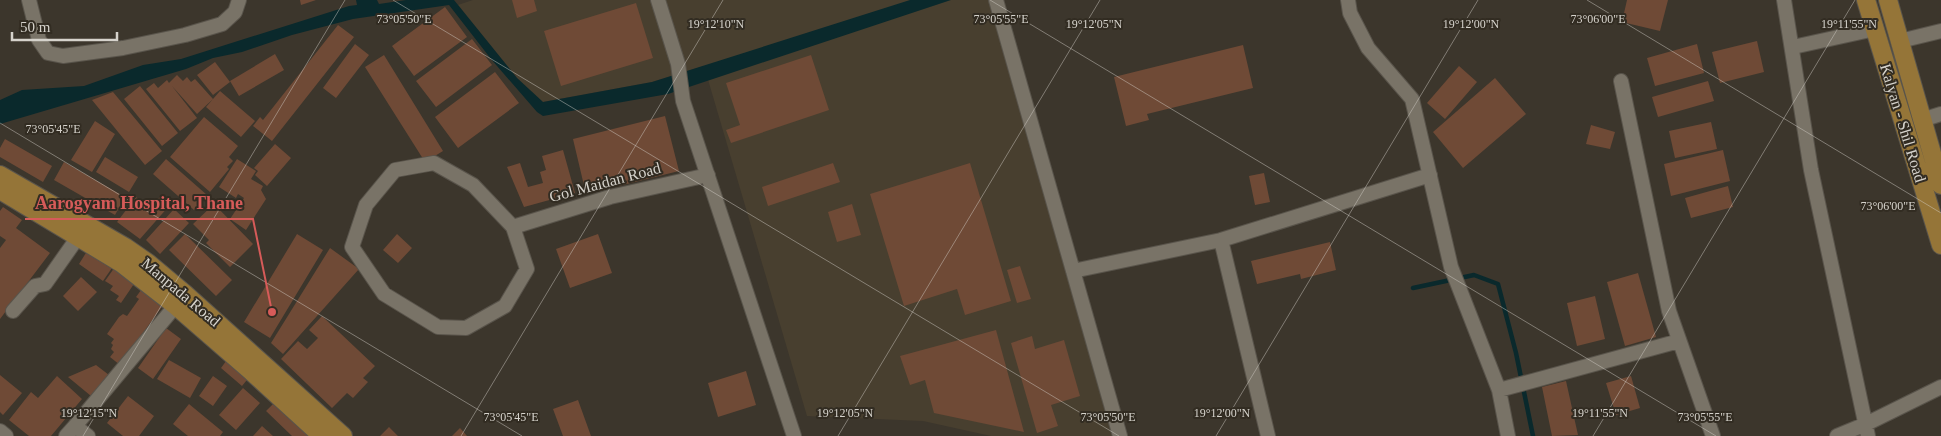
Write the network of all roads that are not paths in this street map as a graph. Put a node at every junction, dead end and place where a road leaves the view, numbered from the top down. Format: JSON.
{"nodes":[{"id":1,"x":29,"y":0,"type":"edge"},
{"id":2,"x":239,"y":0,"type":"edge"},
{"id":3,"x":658,"y":0,"type":"edge"},
{"id":4,"x":996,"y":0,"type":"edge"},
{"id":5,"x":1348,"y":0,"type":"edge"},
{"id":6,"x":1784,"y":0,"type":"edge"},
{"id":7,"x":1866,"y":0,"type":"edge"},
{"id":8,"x":1888,"y":0,"type":"edge"},
{"id":9,"x":1875,"y":29,"type":"junction"},
{"id":10,"x":1941,"y":30,"type":"edge"},
{"id":11,"x":1900,"y":41,"type":"junction"},
{"id":12,"x":1793,"y":48,"type":"junction"},
{"id":13,"x":1621,"y":81,"type":"dead end"},
{"id":14,"x":1941,"y":114,"type":"edge"},
{"id":15,"x":1929,"y":123,"type":"edge"},
{"id":16,"x":708,"y":174,"type":"junction"},
{"id":17,"x":1430,"y":175,"type":"junction"},
{"id":18,"x":5,"y":185,"type":"edge"},
{"id":19,"x":1941,"y":185,"type":"edge"},
{"id":20,"x":513,"y":227,"type":"junction"},
{"id":21,"x":82,"y":231,"type":"junction"},
{"id":22,"x":1221,"y":240,"type":"junction"},
{"id":23,"x":1941,"y":245,"type":"edge"},
{"id":24,"x":1073,"y":271,"type":"junction"},
{"id":25,"x":181,"y":300,"type":"junction"},
{"id":26,"x":13,"y":311,"type":"dead end"},
{"id":27,"x":1679,"y":341,"type":"junction"},
{"id":28,"x":256,"y":367,"type":"junction"},
{"id":29,"x":1499,"y":390,"type":"junction"},
{"id":30,"x":1940,"y":391,"type":"edge"},
{"id":31,"x":1867,"y":430,"type":"edge"},
{"id":32,"x":0,"y":431,"type":"edge"},
{"id":33,"x":71,"y":431,"type":"edge"},
{"id":34,"x":6,"y":436,"type":"edge"},
{"id":35,"x":88,"y":436,"type":"edge"},
{"id":36,"x":322,"y":436,"type":"edge"},
{"id":37,"x":343,"y":436,"type":"edge"},
{"id":38,"x":794,"y":436,"type":"edge"},
{"id":39,"x":1120,"y":436,"type":"edge"},
{"id":40,"x":1268,"y":436,"type":"edge"},
{"id":41,"x":1508,"y":436,"type":"edge"},
{"id":42,"x":1713,"y":436,"type":"edge"},
{"id":43,"x":1837,"y":436,"type":"edge"}],
"edges":[{"from":1,"to":2,"type":"street"},
{"from":3,"to":16,"type":"street"},
{"from":4,"to":24,"type":"street"},
{"from":5,"to":17,"type":"street"},
{"from":6,"to":12,"type":"street"},
{"from":7,"to":9,"type":"main road","name":"Kalyan - Shil Road"},
{"from":8,"to":11,"type":"main road","name":"Kalyan - Shil Road"},
{"from":9,"to":12,"type":"street"},
{"from":9,"to":23,"type":"main road","name":"Kalyan - Shil Road"},
{"from":10,"to":11,"type":"street"},
{"from":11,"to":15,"type":"main road","name":"Kalyan - Shil Road"},
{"from":12,"to":31,"type":"street"},
{"from":13,"to":27,"type":"street"},
{"from":14,"to":15,"type":"street"},
{"from":15,"to":19,"type":"main road","name":"Kalyan - Shil Road"},
{"from":16,"to":20,"type":"street","name":"Gol Maidan Road"},
{"from":16,"to":38,"type":"street"},
{"from":17,"to":22,"type":"street"},
{"from":17,"to":29,"type":"street"},
{"from":18,"to":21,"type":"main road","name":"Manpada Road"},
{"from":20,"to":20,"type":"street"},
{"from":21,"to":25,"type":"main road","name":"Manpada Road"},
{"from":21,"to":26,"type":"street"},
{"from":22,"to":24,"type":"street"},
{"from":22,"to":40,"type":"street"},
{"from":24,"to":39,"type":"street"},
{"from":25,"to":28,"type":"main road","name":"Manpada Road"},
{"from":25,"to":33,"type":"street"},
{"from":27,"to":29,"type":"street"},
{"from":27,"to":42,"type":"street"},
{"from":28,"to":36,"type":"main road","name":"Manpada Road"},
{"from":28,"to":37,"type":"main road","name":"Manpada Road"},
{"from":29,"to":41,"type":"street"},
{"from":30,"to":31,"type":"street"},
{"from":31,"to":43,"type":"street"},
{"from":32,"to":34,"type":"street"},
{"from":33,"to":35,"type":"street"}]}
